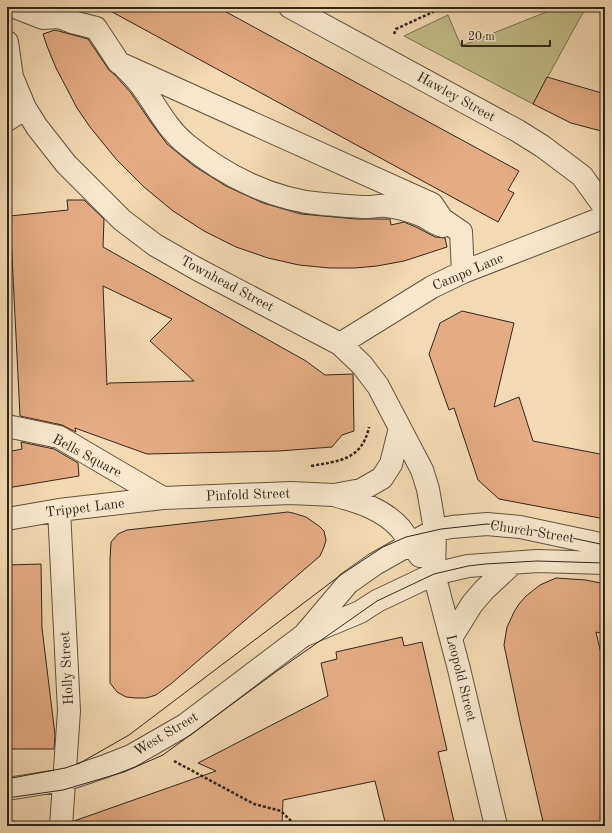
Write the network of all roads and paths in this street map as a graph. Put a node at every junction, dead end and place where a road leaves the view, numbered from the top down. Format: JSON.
{"nodes":[{"id":1,"x":16,"y":7,"type":"edge"},
{"id":2,"x":290,"y":7,"type":"edge"},
{"id":3,"x":432,"y":7,"type":"edge"},
{"id":4,"x":396,"y":29,"type":"dead end"},
{"id":5,"x":7,"y":42,"type":"edge"},
{"id":6,"x":119,"y":63,"type":"junction"},
{"id":7,"x":25,"y":108,"type":"junction"},
{"id":8,"x":7,"y":120,"type":"edge"},
{"id":9,"x":605,"y":208,"type":"edge"},
{"id":10,"x":605,"y":218,"type":"edge"},
{"id":11,"x":461,"y":232,"type":"junction"},
{"id":12,"x":462,"y":272,"type":"junction"},
{"id":13,"x":340,"y":344,"type":"junction"},
{"id":14,"x":369,"y":422,"type":"dead end"},
{"id":15,"x":7,"y":426,"type":"edge"},
{"id":16,"x":400,"y":428,"type":"junction"},
{"id":17,"x":306,"y":467,"type":"dead end"},
{"id":18,"x":334,"y":494,"type":"junction"},
{"id":19,"x":162,"y":498,"type":"junction"},
{"id":20,"x":59,"y":510,"type":"junction"},
{"id":21,"x":7,"y":519,"type":"edge"},
{"id":22,"x":436,"y":530,"type":"junction"},
{"id":23,"x":411,"y":544,"type":"junction"},
{"id":24,"x":605,"y":545,"type":"edge"},
{"id":25,"x":513,"y":563,"type":"junction"},
{"id":26,"x":605,"y":563,"type":"edge"},
{"id":27,"x":434,"y":574,"type":"junction"},
{"id":28,"x":304,"y":635,"type":"junction"},
{"id":29,"x":451,"y":638,"type":"junction"},
{"id":30,"x":198,"y":775,"type":"dead end"},
{"id":31,"x":64,"y":780,"type":"junction"},
{"id":32,"x":7,"y":789,"type":"edge"},
{"id":33,"x":61,"y":826,"type":"edge"},
{"id":34,"x":296,"y":826,"type":"edge"},
{"id":35,"x":496,"y":826,"type":"edge"}],
"edges":[{"from":1,"to":6,"type":"street"},
{"from":2,"to":9,"type":"street","name":"Hawley Street"},
{"from":3,"to":4,"type":"path"},
{"from":5,"to":7,"type":"street","name":"Townhead Street"},
{"from":6,"to":11,"type":"street"},
{"from":6,"to":11,"type":"street"},
{"from":7,"to":8,"type":"street"},
{"from":7,"to":13,"type":"street","name":"Townhead Street"},
{"from":10,"to":12,"type":"street","name":"Campo Lane"},
{"from":11,"to":12,"type":"street"},
{"from":12,"to":13,"type":"street","name":"Campo Lane"},
{"from":13,"to":16,"type":"street","name":"Townhead Street"},
{"from":14,"to":17,"type":"path"},
{"from":15,"to":19,"type":"street","name":"Bells Square"},
{"from":16,"to":18,"type":"street","name":"Pinfold Street"},
{"from":16,"to":22,"type":"street","name":"Townhead Street"},
{"from":18,"to":19,"type":"street","name":"Pinfold Street"},
{"from":18,"to":23,"type":"street","name":"Pinfold Street"},
{"from":19,"to":20,"type":"street","name":"Trippet Lane"},
{"from":20,"to":21,"type":"street","name":"Trippet Lane"},
{"from":20,"to":31,"type":"street","name":"Holly Street"},
{"from":22,"to":23,"type":"street","name":"West Street"},
{"from":22,"to":24,"type":"street","name":"Church Street"},
{"from":22,"to":27,"type":"street","name":"Leopold Street"},
{"from":23,"to":27,"type":"street","name":"Pinfold Street"},
{"from":23,"to":28,"type":"street","name":"West Street"},
{"from":25,"to":26,"type":"street","name":"Church Street"},
{"from":25,"to":27,"type":"street","name":"Church Street"},
{"from":25,"to":29,"type":"street"},
{"from":27,"to":28,"type":"street","name":"West Street"},
{"from":27,"to":29,"type":"street","name":"Leopold Street"},
{"from":28,"to":31,"type":"street","name":"West Street"},
{"from":29,"to":35,"type":"street","name":"Leopold Street"},
{"from":30,"to":34,"type":"path"},
{"from":31,"to":32,"type":"street","name":"West Street"},
{"from":31,"to":33,"type":"street","name":"Holly Street"}]}
